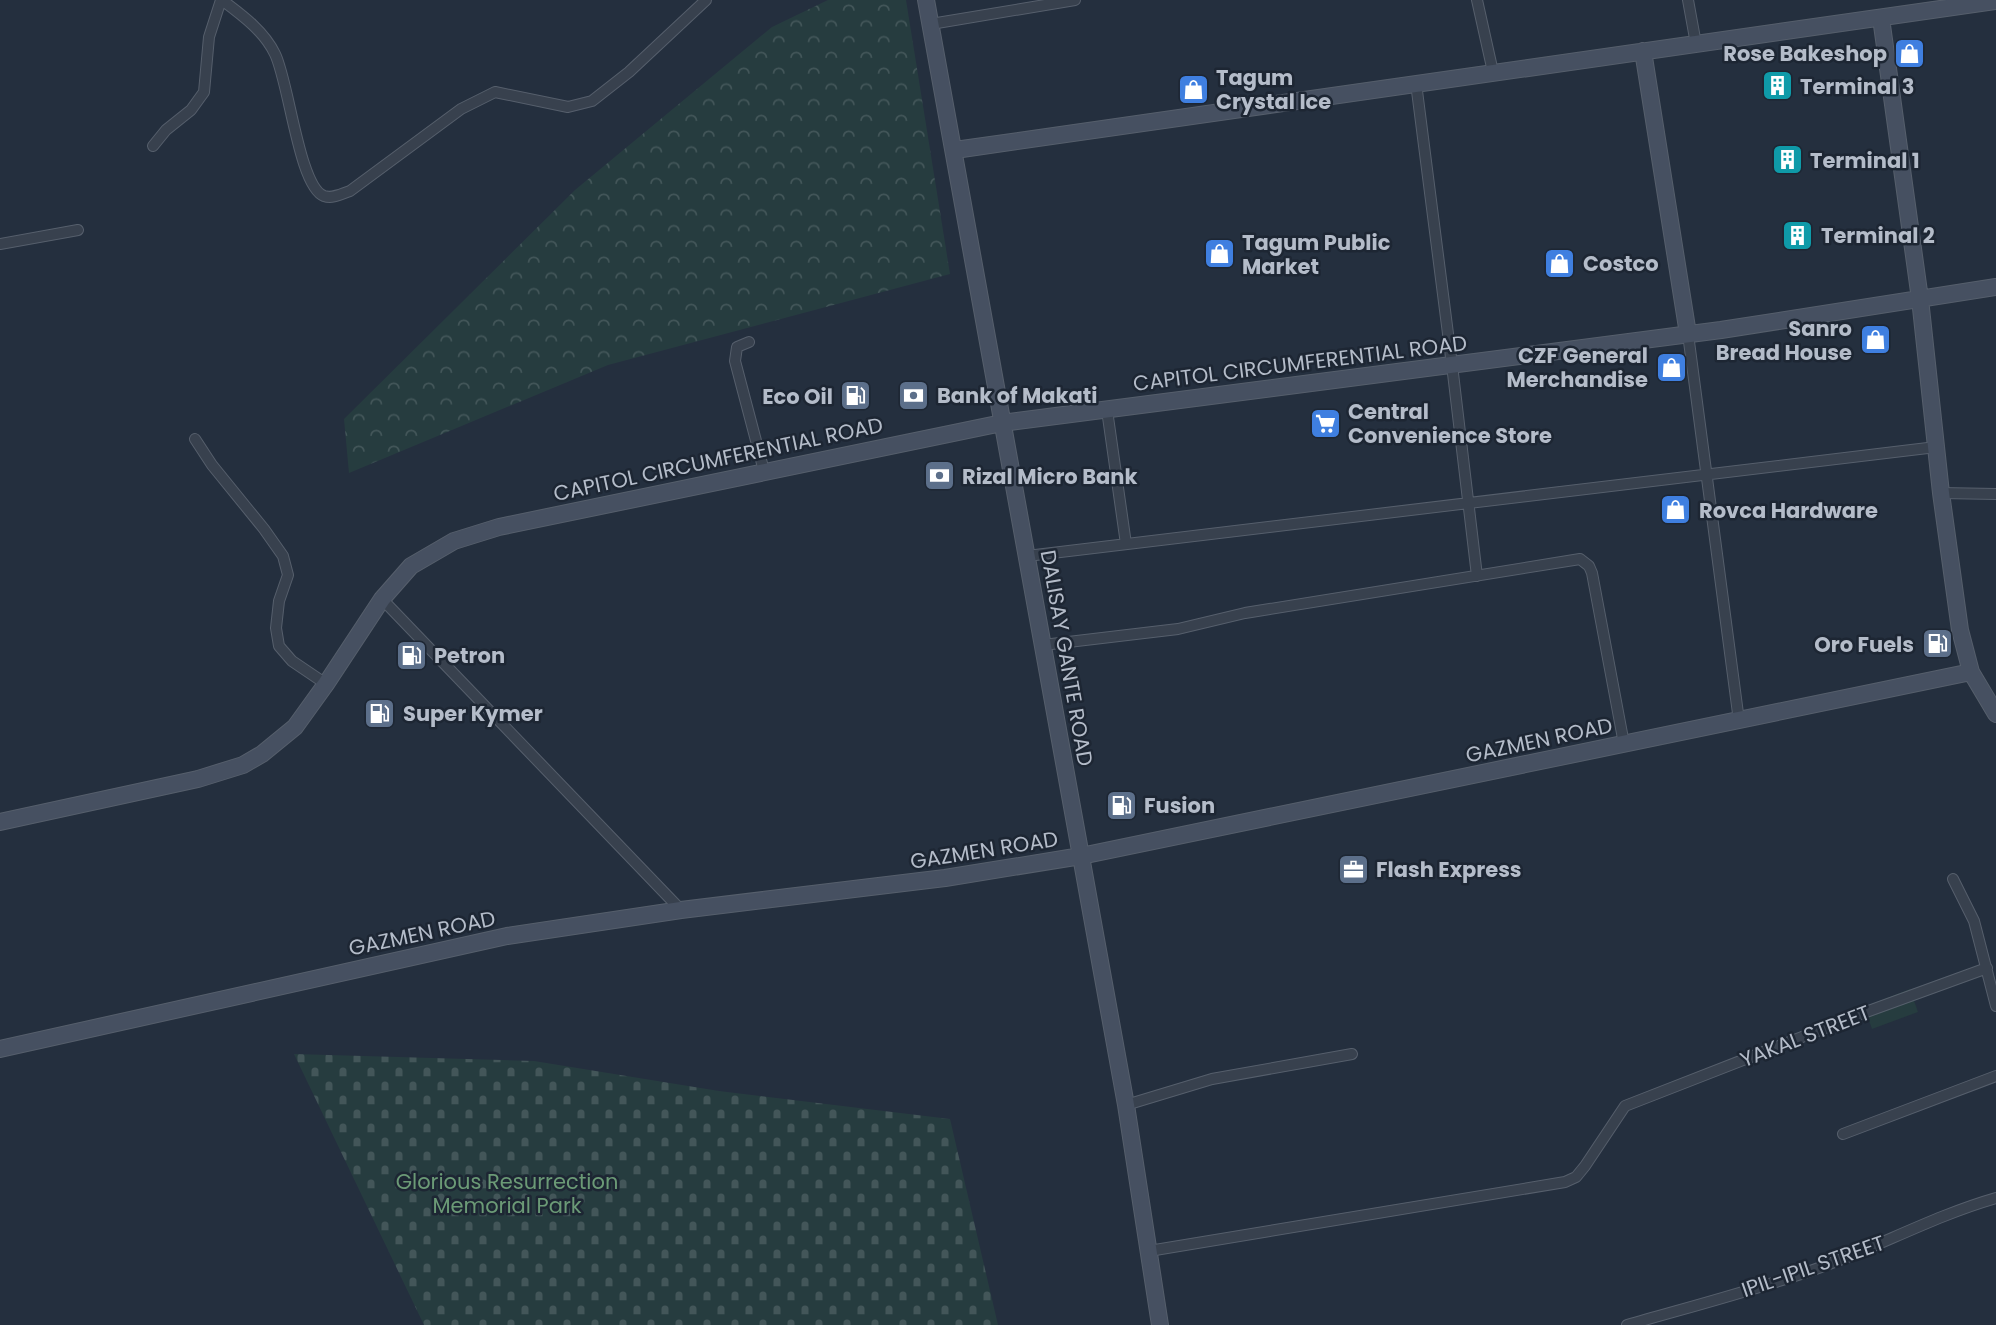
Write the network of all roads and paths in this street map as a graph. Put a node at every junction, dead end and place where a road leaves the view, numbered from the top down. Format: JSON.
{"nodes":[{"id":1,"x":222,"y":0,"type":"edge"},
{"id":2,"x":706,"y":0,"type":"edge"},
{"id":3,"x":926,"y":0,"type":"edge"},
{"id":4,"x":1075,"y":0,"type":"edge"},
{"id":5,"x":1477,"y":0,"type":"edge"},
{"id":6,"x":1688,"y":0,"type":"edge"},
{"id":7,"x":1996,"y":1,"type":"edge"},
{"id":8,"x":1881,"y":18,"type":"junction"},
{"id":9,"x":931,"y":24,"type":"junction"},
{"id":10,"x":1696,"y":44,"type":"junction"},
{"id":11,"x":1643,"y":51,"type":"junction"},
{"id":12,"x":1493,"y":72,"type":"junction"},
{"id":13,"x":1416,"y":83,"type":"junction"},
{"id":14,"x":153,"y":146,"type":"dead end"},
{"id":15,"x":955,"y":150,"type":"junction"},
{"id":16,"x":78,"y":230,"type":"dead end"},
{"id":17,"x":0,"y":244,"type":"edge"},
{"id":18,"x":1996,"y":287,"type":"edge"},
{"id":19,"x":1920,"y":299,"type":"junction"},
{"id":20,"x":1688,"y":334,"type":"junction"},
{"id":21,"x":749,"y":342,"type":"dead end"},
{"id":22,"x":1452,"y":365,"type":"junction"},
{"id":23,"x":1107,"y":410,"type":"junction"},
{"id":24,"x":1002,"y":424,"type":"junction"},
{"id":25,"x":195,"y":439,"type":"dead end"},
{"id":26,"x":1936,"y":447,"type":"junction"},
{"id":27,"x":764,"y":471,"type":"junction"},
{"id":28,"x":1706,"y":474,"type":"junction"},
{"id":29,"x":1941,"y":493,"type":"junction"},
{"id":30,"x":1996,"y":494,"type":"edge"},
{"id":31,"x":1468,"y":503,"type":"junction"},
{"id":32,"x":1126,"y":544,"type":"junction"},
{"id":33,"x":1027,"y":556,"type":"junction"},
{"id":34,"x":1477,"y":576,"type":"junction"},
{"id":35,"x":382,"y":599,"type":"junction"},
{"id":36,"x":1043,"y":645,"type":"junction"},
{"id":37,"x":1971,"y":672,"type":"junction"},
{"id":38,"x":326,"y":684,"type":"junction"},
{"id":39,"x":1996,"y":714,"type":"edge"},
{"id":40,"x":1739,"y":722,"type":"junction"},
{"id":41,"x":1624,"y":744,"type":"junction"},
{"id":42,"x":0,"y":822,"type":"edge"},
{"id":43,"x":1081,"y":856,"type":"junction"},
{"id":44,"x":1953,"y":879,"type":"dead end"},
{"id":45,"x":681,"y":911,"type":"junction"},
{"id":46,"x":1987,"y":968,"type":"junction"},
{"id":47,"x":1996,"y":1003,"type":"edge"},
{"id":48,"x":0,"y":1049,"type":"edge"},
{"id":49,"x":1352,"y":1054,"type":"dead end"},
{"id":50,"x":1996,"y":1076,"type":"edge"},
{"id":51,"x":1126,"y":1105,"type":"junction"},
{"id":52,"x":1843,"y":1134,"type":"dead end"},
{"id":53,"x":1996,"y":1198,"type":"edge"},
{"id":54,"x":1149,"y":1251,"type":"junction"},
{"id":55,"x":1160,"y":1325,"type":"edge"},
{"id":56,"x":1627,"y":1325,"type":"edge"}],
"edges":[{"from":1,"to":2,"type":"street"},
{"from":1,"to":14,"type":"street"},
{"from":3,"to":9,"type":"main road","name":"DALISAY GANTE ROAD"},
{"from":4,"to":9,"type":"street"},
{"from":5,"to":12,"type":"street"},
{"from":6,"to":10,"type":"street"},
{"from":7,"to":8,"type":"main road"},
{"from":8,"to":10,"type":"main road"},
{"from":8,"to":19,"type":"main road"},
{"from":9,"to":15,"type":"main road","name":"DALISAY GANTE ROAD"},
{"from":10,"to":11,"type":"main road"},
{"from":11,"to":12,"type":"main road"},
{"from":11,"to":20,"type":"main road"},
{"from":12,"to":13,"type":"main road"},
{"from":13,"to":15,"type":"main road"},
{"from":13,"to":22,"type":"street"},
{"from":15,"to":24,"type":"main road","name":"DALISAY GANTE ROAD"},
{"from":16,"to":17,"type":"street"},
{"from":18,"to":19,"type":"main road","name":"CAPITOL CIRCUMFERENTIAL ROAD"},
{"from":19,"to":20,"type":"main road","name":"CAPITOL CIRCUMFERENTIAL ROAD"},
{"from":19,"to":26,"type":"main road"},
{"from":20,"to":22,"type":"main road","name":"CAPITOL CIRCUMFERENTIAL ROAD"},
{"from":20,"to":28,"type":"street"},
{"from":21,"to":27,"type":"street"},
{"from":22,"to":23,"type":"main road","name":"CAPITOL CIRCUMFERENTIAL ROAD"},
{"from":22,"to":31,"type":"street"},
{"from":23,"to":24,"type":"main road","name":"CAPITOL CIRCUMFERENTIAL ROAD"},
{"from":23,"to":32,"type":"street"},
{"from":24,"to":27,"type":"main road","name":"CAPITOL CIRCUMFERENTIAL ROAD"},
{"from":24,"to":33,"type":"main road","name":"DALISAY GANTE ROAD"},
{"from":25,"to":38,"type":"street"},
{"from":26,"to":28,"type":"street"},
{"from":26,"to":29,"type":"main road"},
{"from":27,"to":35,"type":"main road","name":"CAPITOL CIRCUMFERENTIAL ROAD"},
{"from":28,"to":31,"type":"street"},
{"from":28,"to":40,"type":"street"},
{"from":29,"to":30,"type":"street"},
{"from":29,"to":37,"type":"main road"},
{"from":31,"to":32,"type":"street"},
{"from":31,"to":34,"type":"street"},
{"from":32,"to":33,"type":"street"},
{"from":33,"to":36,"type":"main road","name":"DALISAY GANTE ROAD"},
{"from":34,"to":36,"type":"street"},
{"from":34,"to":41,"type":"street"},
{"from":35,"to":38,"type":"main road","name":"CAPITOL CIRCUMFERENTIAL ROAD"},
{"from":35,"to":45,"type":"street"},
{"from":36,"to":43,"type":"main road","name":"DALISAY GANTE ROAD"},
{"from":37,"to":39,"type":"main road"},
{"from":37,"to":40,"type":"main road","name":"GAZMEN ROAD"},
{"from":38,"to":42,"type":"main road","name":"CAPITOL CIRCUMFERENTIAL ROAD"},
{"from":40,"to":41,"type":"main road","name":"GAZMEN ROAD"},
{"from":41,"to":43,"type":"main road","name":"GAZMEN ROAD"},
{"from":43,"to":45,"type":"main road","name":"GAZMEN ROAD"},
{"from":43,"to":51,"type":"main road","name":"DALISAY GANTE ROAD"},
{"from":44,"to":46,"type":"street"},
{"from":45,"to":48,"type":"main road","name":"GAZMEN ROAD"},
{"from":46,"to":47,"type":"street"},
{"from":46,"to":54,"type":"street","name":"YAKAL STREET"},
{"from":49,"to":51,"type":"street"},
{"from":50,"to":52,"type":"street"},
{"from":51,"to":54,"type":"main road","name":"DALISAY GANTE ROAD"},
{"from":53,"to":56,"type":"street","name":"IPIL-IPIL STREET"},
{"from":54,"to":55,"type":"main road","name":"DALISAY GANTE ROAD"}]}
